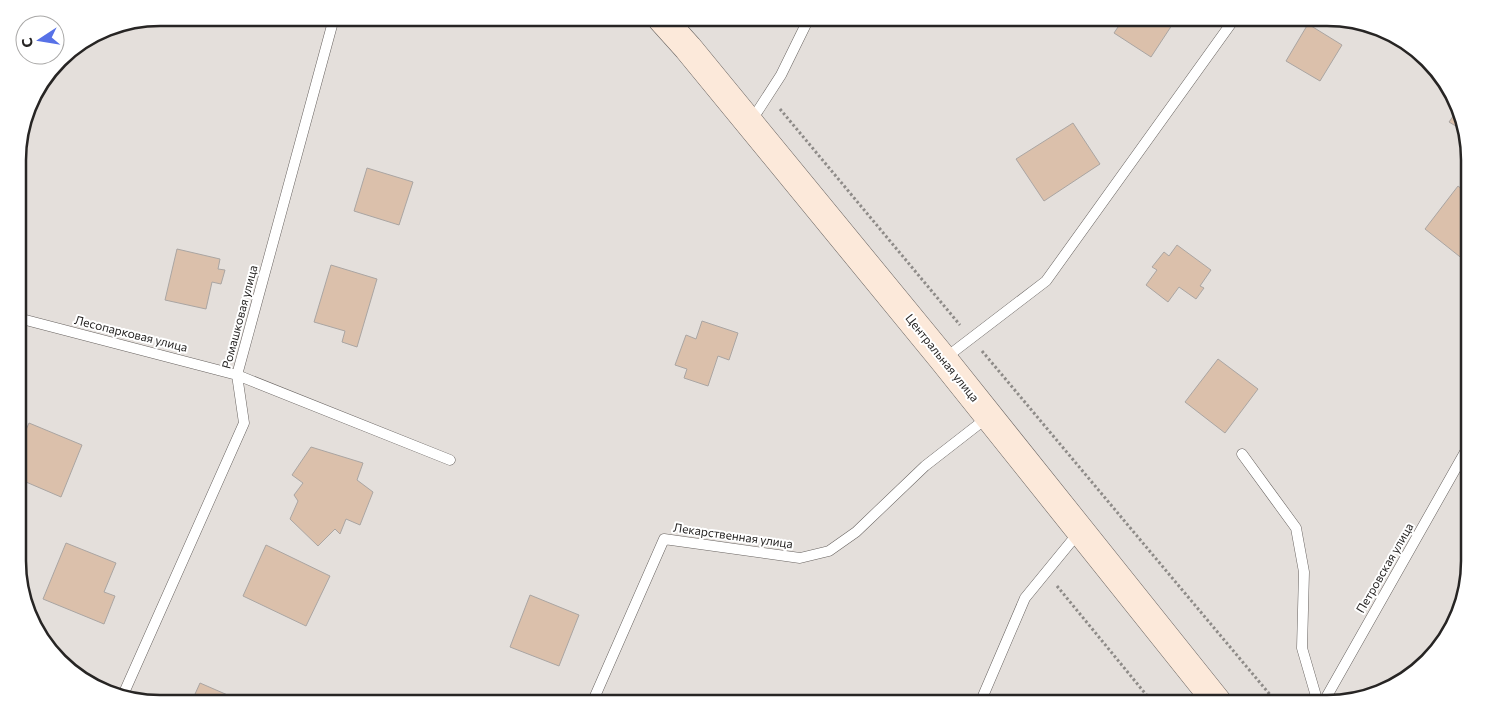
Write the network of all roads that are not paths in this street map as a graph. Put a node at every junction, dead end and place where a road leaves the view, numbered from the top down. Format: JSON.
{"nodes":[{"id":1,"x":805,"y":26,"type":"edge"},
{"id":2,"x":1230,"y":26,"type":"edge"},
{"id":3,"x":332,"y":27,"type":"edge"},
{"id":4,"x":669,"y":27,"type":"edge"},
{"id":5,"x":750,"y":124,"type":"junction"},
{"id":6,"x":27,"y":320,"type":"edge"},
{"id":7,"x":943,"y":359,"type":"junction"},
{"id":8,"x":237,"y":374,"type":"junction"},
{"id":9,"x":988,"y":416,"type":"junction"},
{"id":10,"x":1242,"y":454,"type":"dead end"},
{"id":11,"x":1461,"y":459,"type":"edge"},
{"id":12,"x":450,"y":460,"type":"dead end"},
{"id":13,"x":1080,"y":531,"type":"junction"},
{"id":14,"x":125,"y":690,"type":"edge"},
{"id":15,"x":984,"y":694,"type":"edge"},
{"id":16,"x":1211,"y":694,"type":"edge"},
{"id":17,"x":1315,"y":694,"type":"edge"},
{"id":18,"x":1328,"y":694,"type":"edge"},
{"id":19,"x":596,"y":695,"type":"edge"}],
"edges":[{"from":1,"to":5,"type":"lane"},
{"from":2,"to":7,"type":"lane"},
{"from":3,"to":8,"type":"lane","name":"Ромашковая улица"},
{"from":4,"to":5,"type":"street","name":"Центральная улица"},
{"from":5,"to":7,"type":"street","name":"Центральная улица"},
{"from":6,"to":8,"type":"lane","name":"Лесопарковая улица"},
{"from":7,"to":9,"type":"street","name":"Центральная улица"},
{"from":8,"to":12,"type":"lane","name":"Лесопарковая улица"},
{"from":8,"to":14,"type":"lane","name":"Ромашковая улица"},
{"from":9,"to":13,"type":"street","name":"Центральная улица"},
{"from":9,"to":19,"type":"lane","name":"Лекарственная улица"},
{"from":10,"to":17,"type":"lane"},
{"from":11,"to":18,"type":"lane","name":"Петровская улица"},
{"from":13,"to":15,"type":"lane"},
{"from":13,"to":16,"type":"street","name":"Центральная улица"}]}
